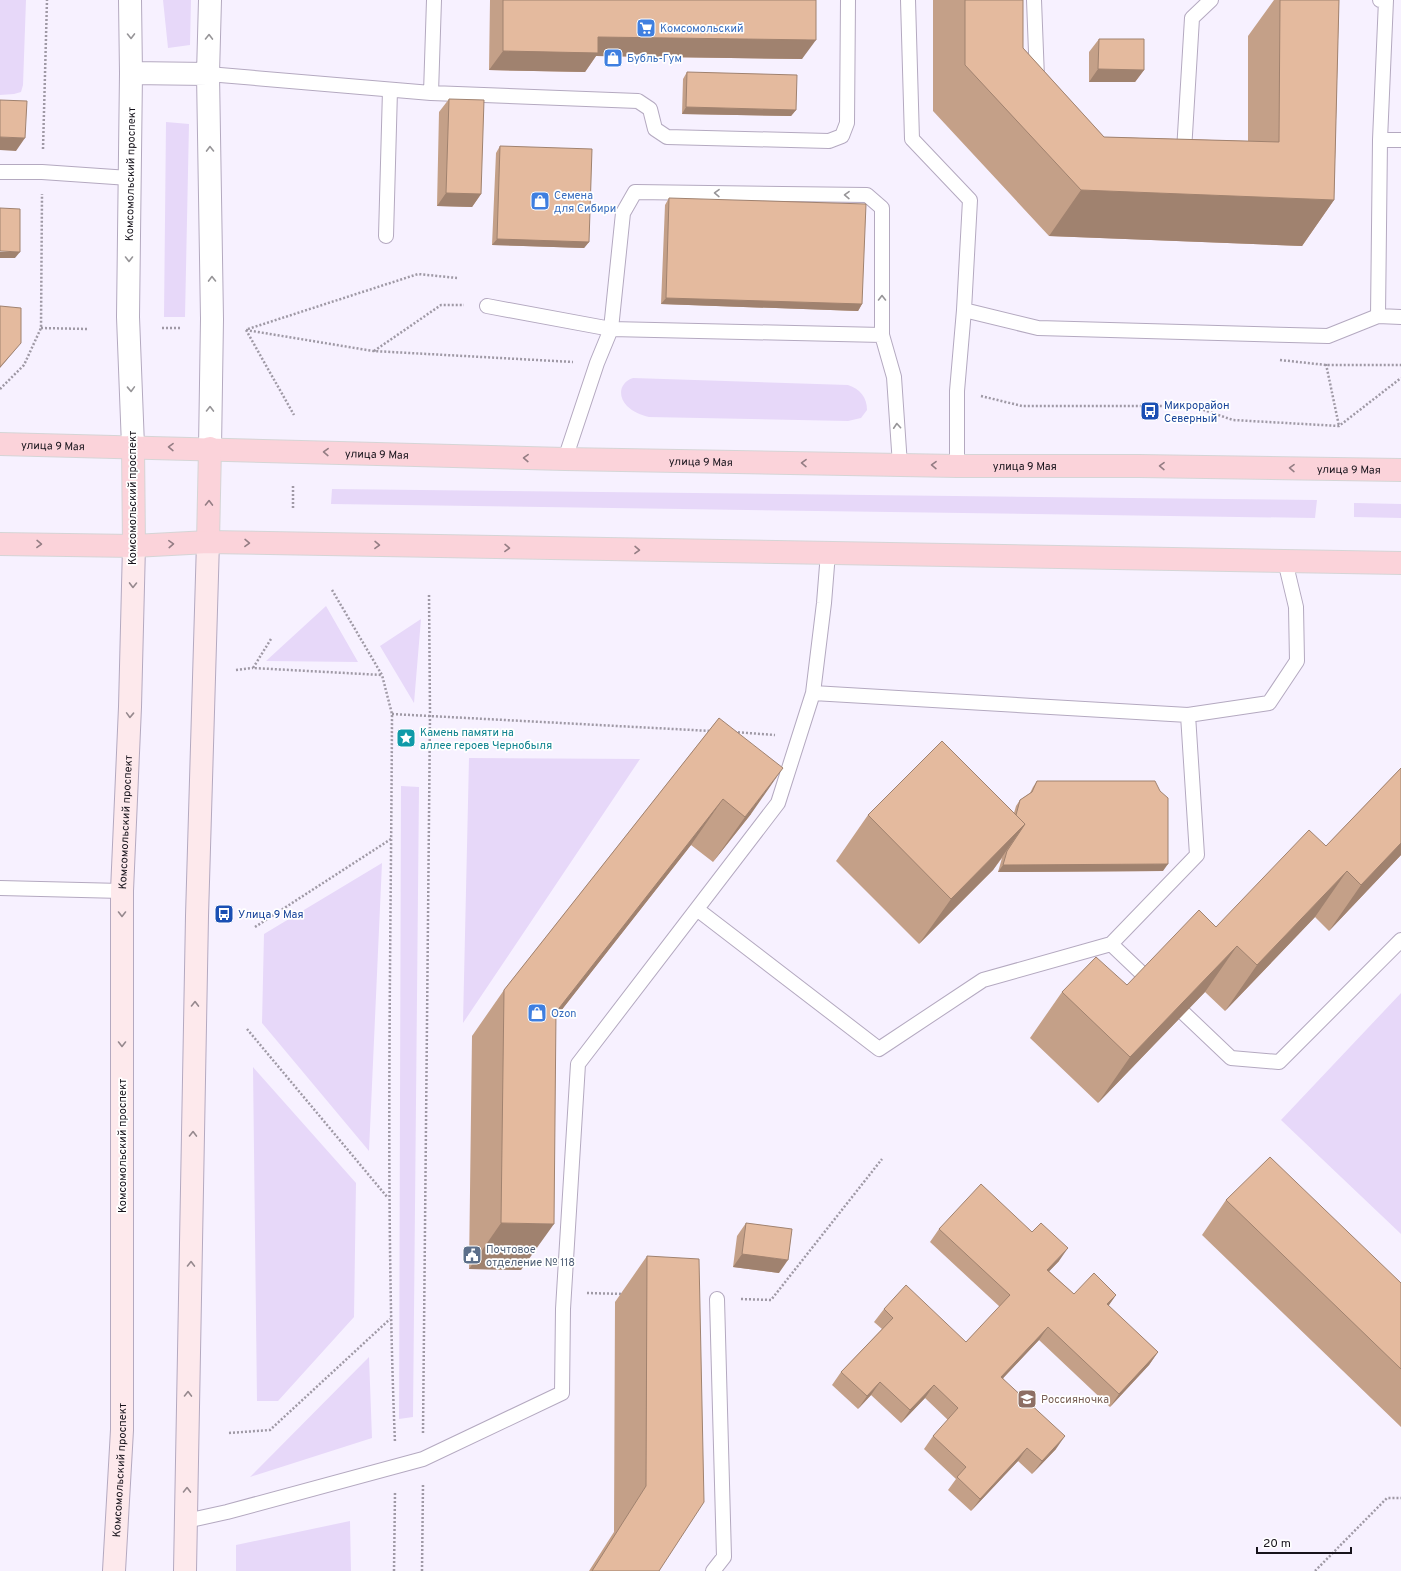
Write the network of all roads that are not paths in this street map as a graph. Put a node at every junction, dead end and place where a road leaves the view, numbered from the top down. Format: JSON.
{"nodes":[{"id":1,"x":130,"y":0,"type":"edge"},
{"id":2,"x":210,"y":0,"type":"edge"},
{"id":3,"x":434,"y":0,"type":"edge"},
{"id":4,"x":848,"y":0,"type":"edge"},
{"id":5,"x":908,"y":0,"type":"edge"},
{"id":6,"x":1034,"y":0,"type":"edge"},
{"id":7,"x":1211,"y":0,"type":"edge"},
{"id":8,"x":1380,"y":0,"type":"edge"},
{"id":9,"x":131,"y":73,"type":"junction"},
{"id":10,"x":208,"y":74,"type":"junction"},
{"id":11,"x":1047,"y":89,"type":"edge"},
{"id":12,"x":390,"y":90,"type":"junction"},
{"id":13,"x":431,"y":94,"type":"junction"},
{"id":14,"x":1380,"y":140,"type":"junction"},
{"id":15,"x":1401,"y":140,"type":"edge"},
{"id":16,"x":1162,"y":150,"type":"edge"},
{"id":17,"x":0,"y":172,"type":"edge"},
{"id":18,"x":129,"y":178,"type":"junction"},
{"id":19,"x":386,"y":236,"type":"dead end"},
{"id":20,"x":487,"y":306,"type":"road end"},
{"id":21,"x":964,"y":310,"type":"junction"},
{"id":22,"x":1378,"y":316,"type":"junction"},
{"id":23,"x":1401,"y":317,"type":"edge"},
{"id":24,"x":611,"y":329,"type":"junction"},
{"id":25,"x":882,"y":335,"type":"junction"},
{"id":26,"x":0,"y":444,"type":"edge"},
{"id":27,"x":133,"y":446,"type":"junction"},
{"id":28,"x":210,"y":448,"type":"junction"},
{"id":29,"x":565,"y":459,"type":"junction"},
{"id":30,"x":900,"y":465,"type":"junction"},
{"id":31,"x":957,"y":466,"type":"junction"},
{"id":32,"x":1401,"y":470,"type":"edge"},
{"id":33,"x":208,"y":542,"type":"junction"},
{"id":34,"x":0,"y":544,"type":"edge"},
{"id":35,"x":134,"y":546,"type":"junction"},
{"id":36,"x":828,"y":553,"type":"junction"},
{"id":37,"x":1285,"y":561,"type":"junction"},
{"id":38,"x":1401,"y":563,"type":"edge"},
{"id":39,"x":813,"y":693,"type":"junction"},
{"id":40,"x":1188,"y":714,"type":"junction"},
{"id":41,"x":0,"y":888,"type":"edge"},
{"id":42,"x":122,"y":891,"type":"junction"},
{"id":43,"x":698,"y":910,"type":"junction"},
{"id":44,"x":1401,"y":940,"type":"edge"},
{"id":45,"x":1111,"y":944,"type":"junction"},
{"id":46,"x":717,"y":1299,"type":"road end"},
{"id":47,"x":186,"y":1521,"type":"junction"},
{"id":48,"x":114,"y":1571,"type":"edge"},
{"id":49,"x":185,"y":1571,"type":"edge"},
{"id":50,"x":713,"y":1571,"type":"edge"}],
"edges":[{"from":1,"to":9,"type":"street","name":"Комсомольский проспект","one_way":true},
{"from":10,"to":2,"type":"street","one_way":true},
{"from":3,"to":13,"type":"lane"},
{"from":4,"to":13,"type":"lane"},
{"from":5,"to":21,"type":"lane"},
{"from":6,"to":11,"type":"lane"},
{"from":7,"to":16,"type":"lane"},
{"from":8,"to":14,"type":"lane"},
{"from":9,"to":10,"type":"street"},
{"from":9,"to":18,"type":"street","name":"Комсомольский проспект"},
{"from":10,"to":12,"type":"lane"},
{"from":28,"to":10,"type":"street","one_way":true},
{"from":12,"to":13,"type":"lane"},
{"from":12,"to":19,"type":"lane"},
{"from":14,"to":15,"type":"lane"},
{"from":14,"to":22,"type":"lane"},
{"from":17,"to":18,"type":"lane"},
{"from":18,"to":27,"type":"street","name":"Комсомольский проспект","one_way":true},
{"from":20,"to":24,"type":"lane"},
{"from":21,"to":22,"type":"lane"},
{"from":21,"to":31,"type":"lane"},
{"from":22,"to":23,"type":"lane"},
{"from":24,"to":25,"type":"lane"},
{"from":25,"to":24,"type":"lane","one_way":true},
{"from":24,"to":29,"type":"lane"},
{"from":30,"to":25,"type":"lane","one_way":true},
{"from":26,"to":27,"type":"main road","name":"улица 9 Мая"},
{"from":28,"to":27,"type":"main road","name":"улица 9 Мая","one_way":true},
{"from":27,"to":35,"type":"main road","name":"Комсомольский проспект"},
{"from":29,"to":28,"type":"main road","name":"улица 9 Мая","one_way":true},
{"from":33,"to":28,"type":"main road","one_way":true},
{"from":30,"to":29,"type":"main road","name":"улица 9 Мая","one_way":true},
{"from":31,"to":30,"type":"main road","name":"улица 9 Мая","one_way":true},
{"from":32,"to":31,"type":"main road","name":"улица 9 Мая","one_way":true},
{"from":35,"to":33,"type":"main road","one_way":true},
{"from":33,"to":36,"type":"main road","one_way":true},
{"from":47,"to":33,"type":"main road","one_way":true},
{"from":34,"to":35,"type":"main road","one_way":true},
{"from":35,"to":42,"type":"main road","name":"Комсомольский проспект","one_way":true},
{"from":36,"to":37,"type":"main road"},
{"from":36,"to":39,"type":"lane"},
{"from":37,"to":38,"type":"main road"},
{"from":37,"to":40,"type":"lane"},
{"from":39,"to":40,"type":"lane"},
{"from":39,"to":43,"type":"lane"},
{"from":40,"to":45,"type":"lane"},
{"from":41,"to":42,"type":"lane"},
{"from":42,"to":48,"type":"main road","name":"Комсомольский проспект","one_way":true},
{"from":43,"to":45,"type":"lane"},
{"from":43,"to":47,"type":"lane"},
{"from":44,"to":45,"type":"lane"},
{"from":46,"to":50,"type":"lane"},
{"from":47,"to":49,"type":"main road"}]}
